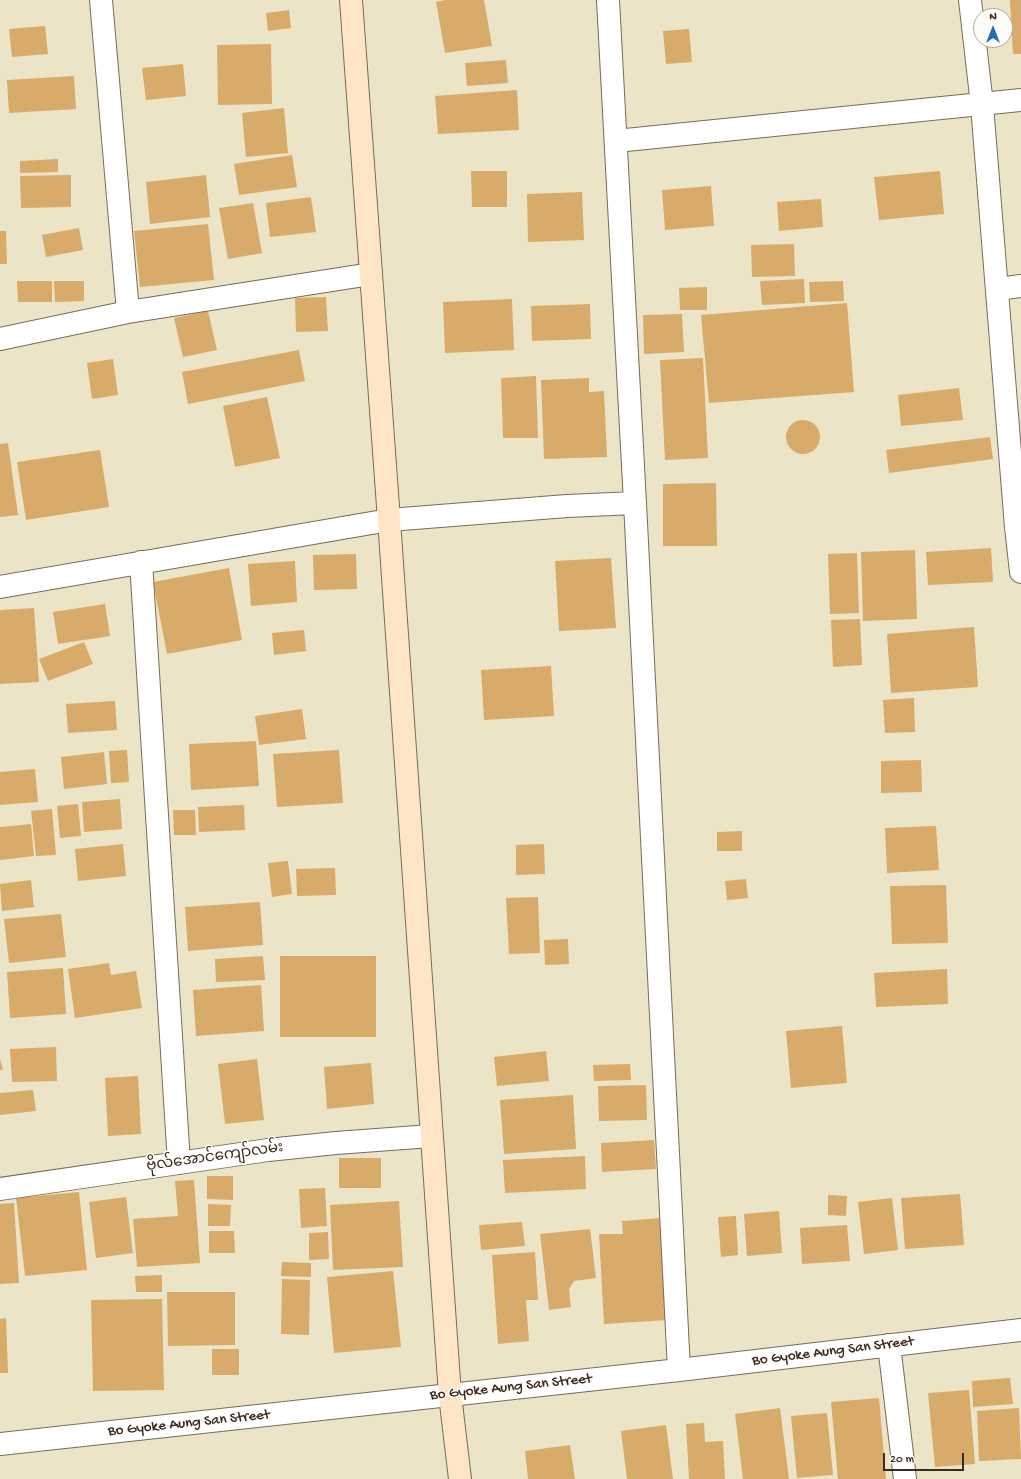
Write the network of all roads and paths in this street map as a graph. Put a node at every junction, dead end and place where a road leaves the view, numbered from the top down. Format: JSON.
{"nodes":[{"id":1,"x":101,"y":0,"type":"edge"},
{"id":2,"x":351,"y":0,"type":"edge"},
{"id":3,"x":608,"y":0,"type":"edge"},
{"id":4,"x":970,"y":0,"type":"edge"},
{"id":5,"x":1021,"y":100,"type":"edge"},
{"id":6,"x":982,"y":104,"type":"junction"},
{"id":7,"x":616,"y":141,"type":"junction"},
{"id":8,"x":371,"y":274,"type":"junction"},
{"id":9,"x":1021,"y":286,"type":"edge"},
{"id":10,"x":997,"y":289,"type":"junction"},
{"id":11,"x":128,"y":312,"type":"junction"},
{"id":12,"x":0,"y":339,"type":"edge"},
{"id":13,"x":635,"y":504,"type":"junction"},
{"id":14,"x":389,"y":520,"type":"junction"},
{"id":15,"x":1019,"y":526,"type":"edge"},
{"id":16,"x":141,"y":562,"type":"junction"},
{"id":17,"x":1021,"y":572,"type":"edge"},
{"id":18,"x":0,"y":587,"type":"edge"},
{"id":19,"x":431,"y":1136,"type":"junction"},
{"id":20,"x":179,"y":1163,"type":"junction"},
{"id":21,"x":0,"y":1189,"type":"edge"},
{"id":22,"x":1021,"y":1330,"type":"edge"},
{"id":23,"x":889,"y":1345,"type":"junction"},
{"id":24,"x":679,"y":1370,"type":"junction"},
{"id":25,"x":450,"y":1395,"type":"junction"},
{"id":26,"x":0,"y":1444,"type":"edge"},
{"id":27,"x":460,"y":1479,"type":"edge"},
{"id":28,"x":905,"y":1479,"type":"edge"}],
"edges":[{"from":1,"to":11,"type":"street"},
{"from":2,"to":8,"type":"street"},
{"from":3,"to":7,"type":"street"},
{"from":4,"to":6,"type":"street"},
{"from":5,"to":6,"type":"street"},
{"from":6,"to":7,"type":"street"},
{"from":6,"to":10,"type":"street"},
{"from":7,"to":13,"type":"street"},
{"from":8,"to":11,"type":"street"},
{"from":8,"to":14,"type":"street"},
{"from":9,"to":10,"type":"street"},
{"from":10,"to":15,"type":"street"},
{"from":11,"to":12,"type":"street"},
{"from":13,"to":14,"type":"street"},
{"from":13,"to":24,"type":"street"},
{"from":14,"to":16,"type":"street"},
{"from":14,"to":19,"type":"street"},
{"from":15,"to":17,"type":"street"},
{"from":16,"to":18,"type":"street"},
{"from":16,"to":20,"type":"street"},
{"from":19,"to":20,"type":"street","name":"ဗိုလ်အောင်ကျော်လမ်း"},
{"from":19,"to":25,"type":"street"},
{"from":20,"to":21,"type":"street","name":"ဗိုလ်အောင်ကျော်လမ်း"},
{"from":22,"to":23,"type":"street","name":"Bo Gyoke Aung San Street"},
{"from":23,"to":24,"type":"street","name":"Bo Gyoke Aung San Street"},
{"from":23,"to":28,"type":"street"},
{"from":24,"to":25,"type":"street","name":"Bo Gyoke Aung San Street"},
{"from":25,"to":26,"type":"street","name":"Bo Gyoke Aung San Street"},
{"from":25,"to":27,"type":"street"}]}
